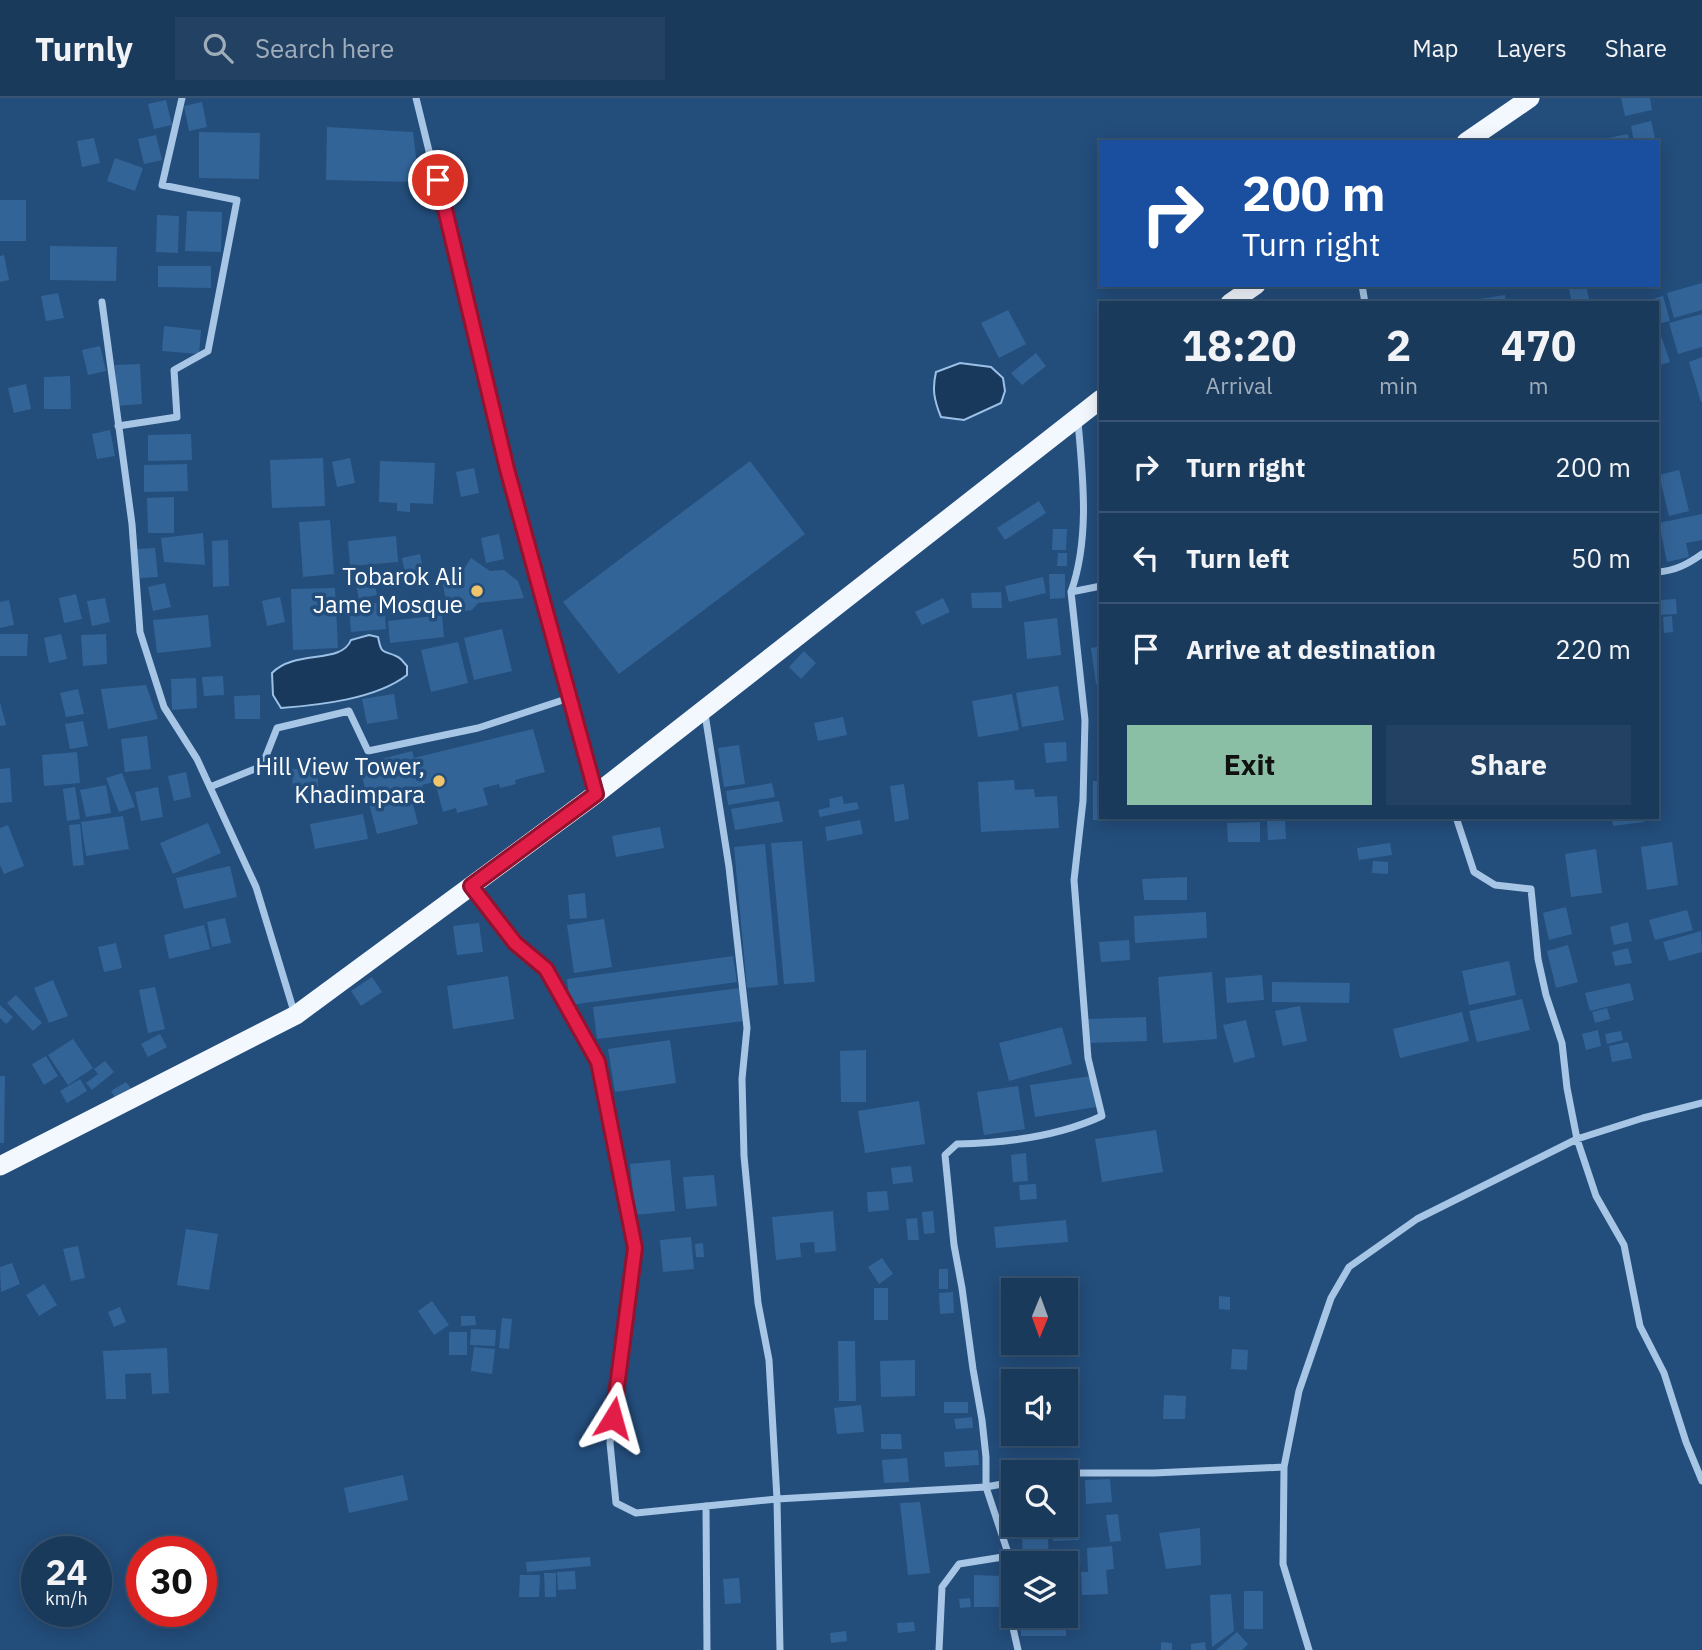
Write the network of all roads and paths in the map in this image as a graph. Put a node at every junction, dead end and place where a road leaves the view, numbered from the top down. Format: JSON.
{"nodes":[{"id":1,"x":182,"y":98,"type":"edge"},
{"id":2,"x":416,"y":98,"type":"edge"},
{"id":3,"x":1530,"y":98,"type":"edge"},
{"id":4,"x":1469,"y":140,"type":"edge"},
{"id":5,"x":1253,"y":287,"type":"edge"},
{"id":6,"x":1233,"y":301,"type":"edge"},
{"id":7,"x":102,"y":302,"type":"dead end"},
{"id":8,"x":1099,"y":400,"type":"edge"},
{"id":9,"x":1077,"y":417,"type":"junction"},
{"id":10,"x":118,"y":426,"type":"junction"},
{"id":11,"x":1702,"y":554,"type":"edge"},
{"id":12,"x":1659,"y":572,"type":"edge"},
{"id":13,"x":1099,"y":586,"type":"edge"},
{"id":14,"x":1071,"y":592,"type":"junction"},
{"id":15,"x":569,"y":698,"type":"junction"},
{"id":16,"x":704,"y":710,"type":"junction"},
{"id":17,"x":210,"y":787,"type":"junction"},
{"id":18,"x":596,"y":794,"type":"junction"},
{"id":19,"x":1457,"y":819,"type":"edge"},
{"id":20,"x":471,"y":886,"type":"junction"},
{"id":21,"x":296,"y":1015,"type":"junction"},
{"id":22,"x":1702,"y":1103,"type":"edge"},
{"id":23,"x":1577,"y":1139,"type":"junction"},
{"id":24,"x":0,"y":1166,"type":"edge"},
{"id":25,"x":1283,"y":1467,"type":"junction"},
{"id":26,"x":1078,"y":1473,"type":"edge"},
{"id":27,"x":1702,"y":1480,"type":"edge"},
{"id":28,"x":1001,"y":1484,"type":"edge"},
{"id":29,"x":986,"y":1487,"type":"junction"},
{"id":30,"x":777,"y":1499,"type":"junction"},
{"id":31,"x":706,"y":1506,"type":"junction"},
{"id":32,"x":1007,"y":1551,"type":"edge"},
{"id":33,"x":1001,"y":1557,"type":"edge"},
{"id":34,"x":1013,"y":1628,"type":"edge"},
{"id":35,"x":706,"y":1650,"type":"edge"},
{"id":36,"x":780,"y":1650,"type":"edge"},
{"id":37,"x":939,"y":1650,"type":"edge"},
{"id":38,"x":1018,"y":1650,"type":"edge"},
{"id":39,"x":1309,"y":1650,"type":"edge"}],
"edges":[{"from":1,"to":10,"type":"street"},
{"from":2,"to":15,"type":"street"},
{"from":3,"to":4,"type":"highway"},
{"from":5,"to":6,"type":"highway"},
{"from":7,"to":10,"type":"street"},
{"from":8,"to":9,"type":"highway"},
{"from":9,"to":14,"type":"street"},
{"from":9,"to":16,"type":"highway"},
{"from":10,"to":17,"type":"street"},
{"from":11,"to":12,"type":"street"},
{"from":13,"to":14,"type":"street"},
{"from":14,"to":29,"type":"street"},
{"from":15,"to":17,"type":"street"},
{"from":15,"to":18,"type":"street"},
{"from":16,"to":18,"type":"highway"},
{"from":16,"to":30,"type":"street"},
{"from":17,"to":21,"type":"street"},
{"from":18,"to":20,"type":"highway"},
{"from":19,"to":23,"type":"street"},
{"from":20,"to":21,"type":"highway"},
{"from":20,"to":31,"type":"street"},
{"from":21,"to":24,"type":"highway"},
{"from":22,"to":23,"type":"street"},
{"from":23,"to":25,"type":"street"},
{"from":23,"to":27,"type":"street"},
{"from":25,"to":26,"type":"street"},
{"from":25,"to":39,"type":"street"},
{"from":28,"to":29,"type":"street"},
{"from":29,"to":30,"type":"street"},
{"from":29,"to":32,"type":"street"},
{"from":30,"to":31,"type":"street"},
{"from":30,"to":36,"type":"street"},
{"from":31,"to":35,"type":"street"},
{"from":33,"to":37,"type":"street"},
{"from":34,"to":38,"type":"street"}]}
